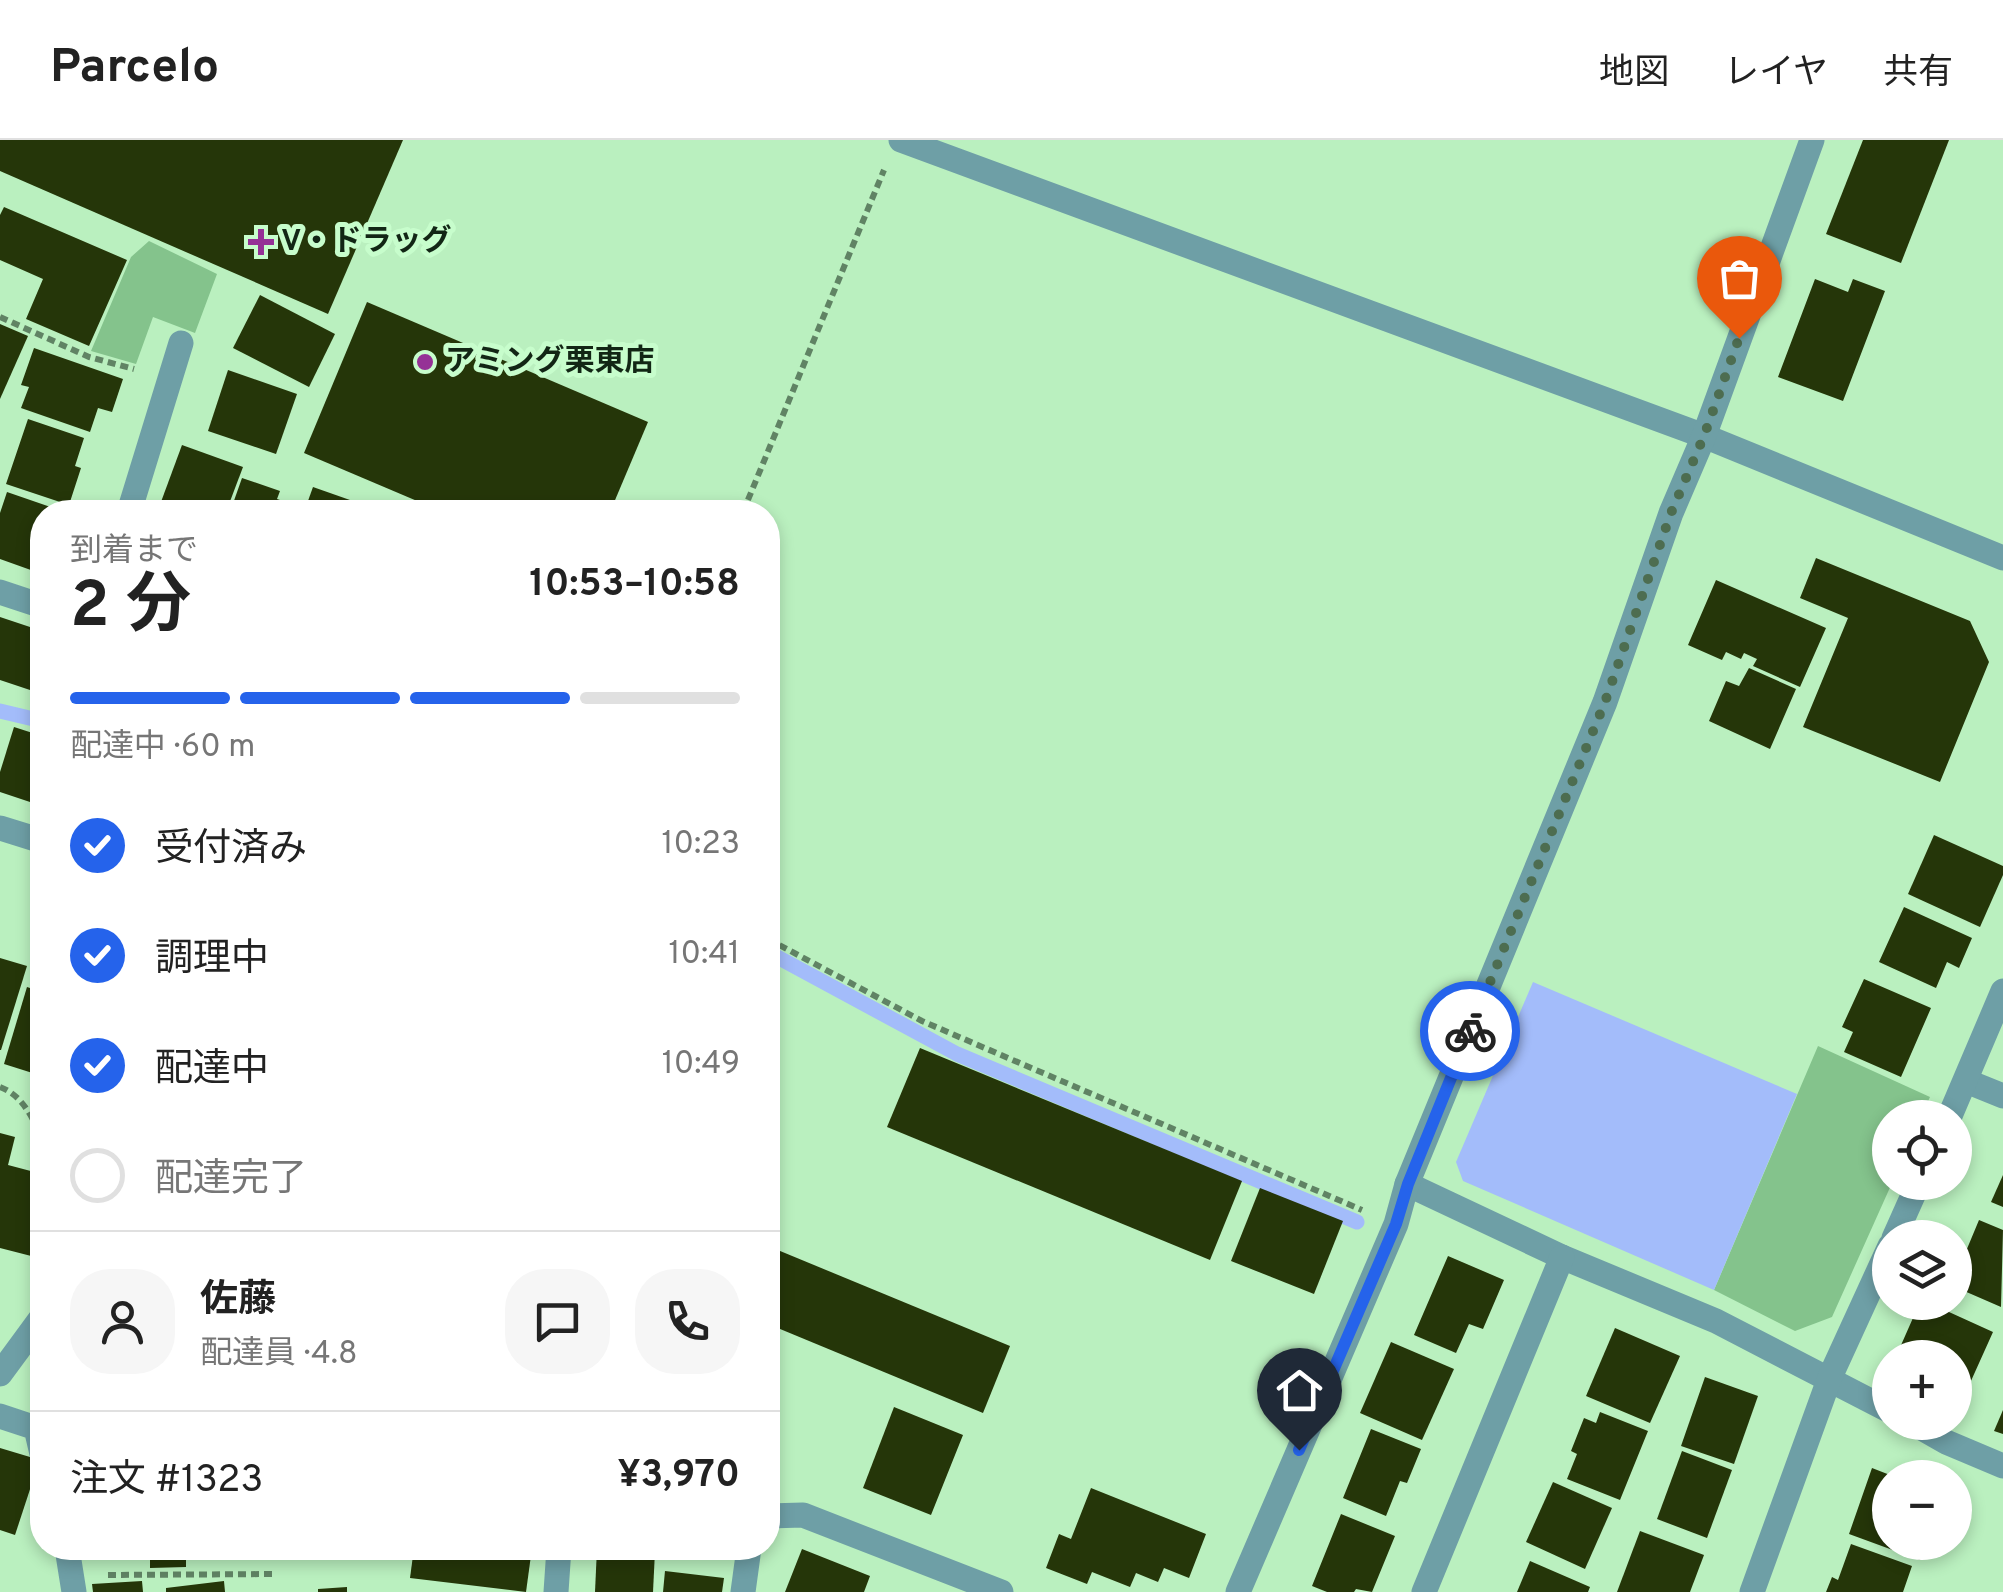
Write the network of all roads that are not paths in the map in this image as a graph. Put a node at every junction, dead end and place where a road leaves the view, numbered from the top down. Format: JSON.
{"nodes":[{"id":1,"x":900,"y":140,"type":"edge"},
{"id":2,"x":1812,"y":140,"type":"edge"},
{"id":3,"x":181,"y":343,"type":"dead end"},
{"id":4,"x":1704,"y":436,"type":"junction"},
{"id":5,"x":133,"y":500,"type":"edge"},
{"id":6,"x":2003,"y":558,"type":"edge"},
{"id":7,"x":0,"y":592,"type":"edge"},
{"id":8,"x":30,"y":602,"type":"edge"},
{"id":9,"x":0,"y":828,"type":"edge"},
{"id":10,"x":30,"y":837,"type":"edge"},
{"id":11,"x":2003,"y":991,"type":"edge"},
{"id":12,"x":1966,"y":1080,"type":"junction"},
{"id":13,"x":2003,"y":1096,"type":"edge"},
{"id":14,"x":1957,"y":1100,"type":"edge"},
{"id":15,"x":1408,"y":1184,"type":"junction"},
{"id":16,"x":1562,"y":1256,"type":"junction"},
{"id":17,"x":1872,"y":1285,"type":"edge"},
{"id":18,"x":30,"y":1333,"type":"edge"},
{"id":19,"x":0,"y":1374,"type":"edge"},
{"id":20,"x":1830,"y":1377,"type":"junction"},
{"id":21,"x":1872,"y":1400,"type":"edge"},
{"id":22,"x":0,"y":1416,"type":"edge"},
{"id":23,"x":30,"y":1426,"type":"edge"},
{"id":24,"x":1942,"y":1440,"type":"edge"},
{"id":25,"x":2003,"y":1466,"type":"edge"},
{"id":26,"x":780,"y":1516,"type":"edge"},
{"id":27,"x":557,"y":1560,"type":"edge"},
{"id":28,"x":747,"y":1560,"type":"edge"},
{"id":29,"x":556,"y":1592,"type":"edge"},
{"id":30,"x":743,"y":1592,"type":"edge"},
{"id":31,"x":1001,"y":1592,"type":"edge"},
{"id":32,"x":1238,"y":1592,"type":"edge"},
{"id":33,"x":1424,"y":1592,"type":"edge"},
{"id":34,"x":1752,"y":1592,"type":"edge"}],
"edges":[{"from":1,"to":4,"type":"street"},
{"from":2,"to":4,"type":"street"},
{"from":3,"to":5,"type":"street"},
{"from":4,"to":6,"type":"street"},
{"from":4,"to":15,"type":"street"},
{"from":7,"to":8,"type":"street"},
{"from":9,"to":10,"type":"street"},
{"from":11,"to":12,"type":"street"},
{"from":12,"to":13,"type":"street"},
{"from":12,"to":14,"type":"street"},
{"from":15,"to":16,"type":"street"},
{"from":15,"to":32,"type":"street"},
{"from":16,"to":20,"type":"street"},
{"from":16,"to":33,"type":"street"},
{"from":17,"to":20,"type":"street"},
{"from":18,"to":19,"type":"street"},
{"from":20,"to":21,"type":"street"},
{"from":20,"to":34,"type":"street"},
{"from":22,"to":23,"type":"street"},
{"from":24,"to":25,"type":"street"},
{"from":26,"to":31,"type":"street"},
{"from":27,"to":29,"type":"street"},
{"from":28,"to":30,"type":"street"}]}
